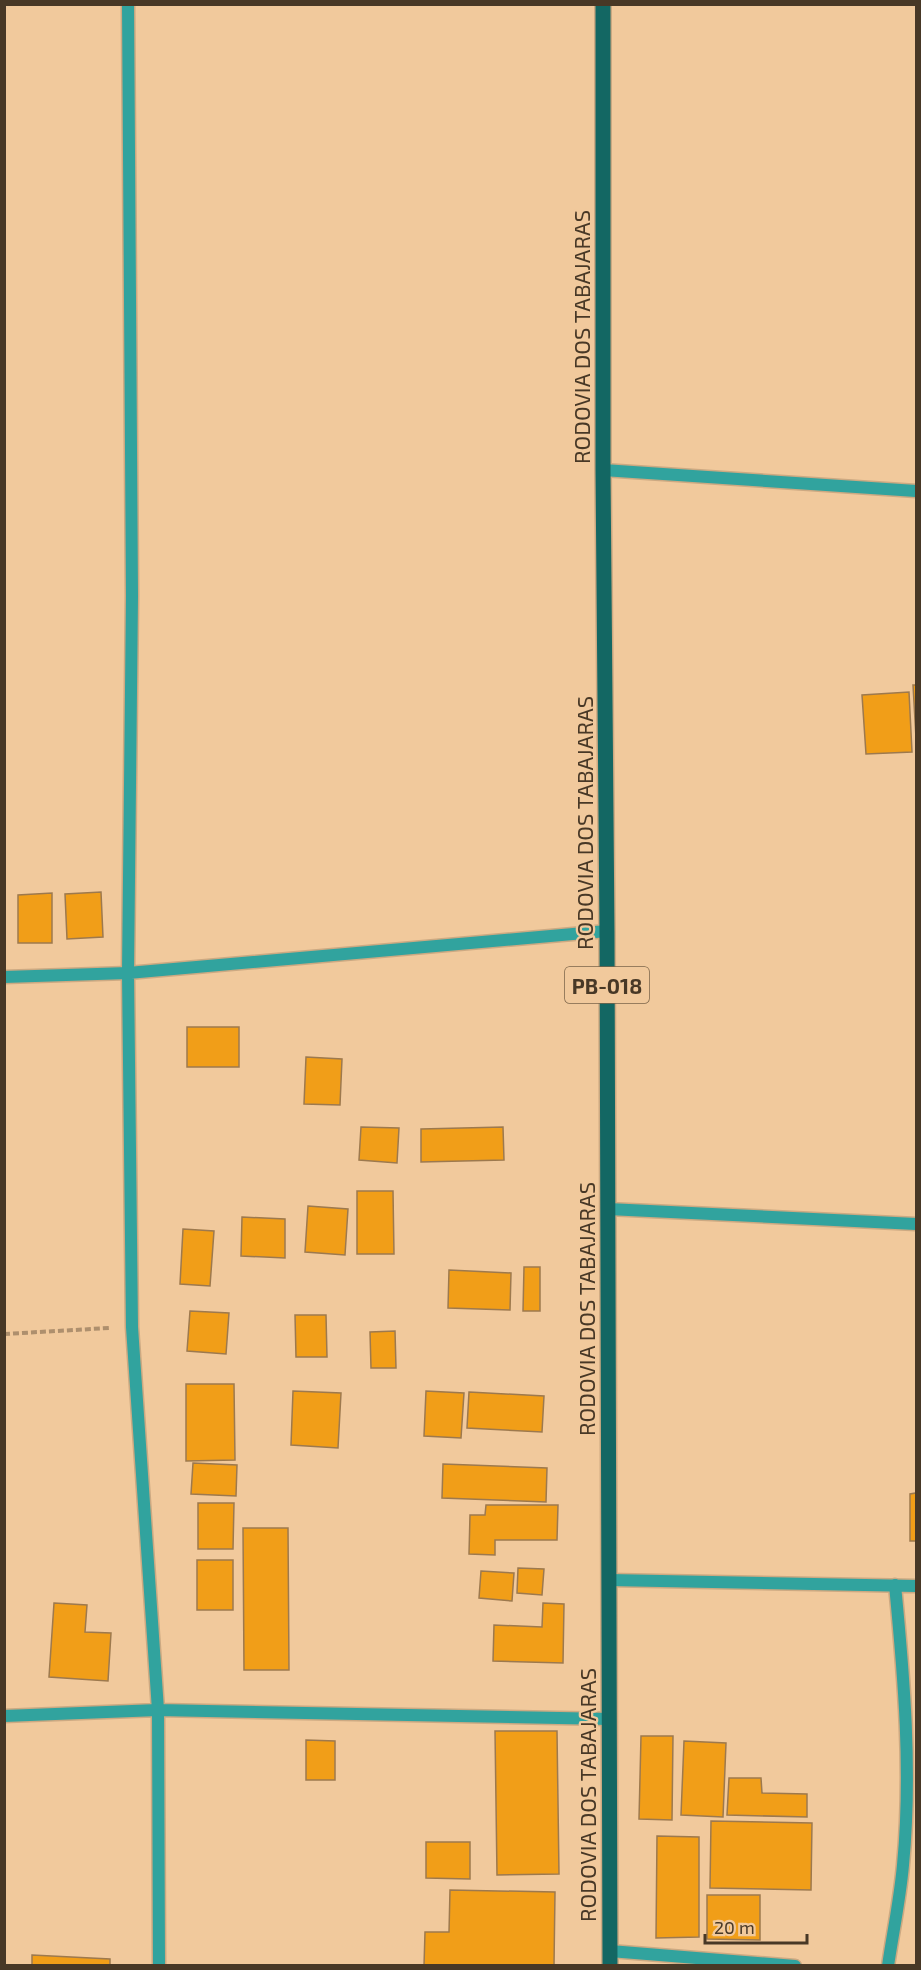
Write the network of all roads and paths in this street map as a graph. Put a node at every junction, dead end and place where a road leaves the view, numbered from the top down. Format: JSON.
{"nodes":[{"id":1,"x":128,"y":4,"type":"edge"},
{"id":2,"x":603,"y":4,"type":"edge"},
{"id":3,"x":603,"y":470,"type":"junction"},
{"id":4,"x":916,"y":491,"type":"edge"},
{"id":5,"x":607,"y":931,"type":"junction"},
{"id":6,"x":128,"y":973,"type":"junction"},
{"id":7,"x":4,"y":977,"type":"edge"},
{"id":8,"x":608,"y":1209,"type":"junction"},
{"id":9,"x":916,"y":1224,"type":"edge"},
{"id":10,"x":132,"y":1327,"type":"junction"},
{"id":11,"x":4,"y":1334,"type":"edge"},
{"id":12,"x":609,"y":1580,"type":"junction"},
{"id":13,"x":895,"y":1585,"type":"junction"},
{"id":14,"x":916,"y":1586,"type":"edge"},
{"id":15,"x":158,"y":1710,"type":"junction"},
{"id":16,"x":4,"y":1716,"type":"edge"},
{"id":17,"x":610,"y":1719,"type":"junction"},
{"id":18,"x":610,"y":1958,"type":"edge"},
{"id":19,"x":159,"y":1965,"type":"edge"},
{"id":20,"x":795,"y":1965,"type":"edge"},
{"id":21,"x":888,"y":1965,"type":"edge"}],
"edges":[{"from":1,"to":6,"type":"street"},
{"from":2,"to":3,"type":"main road","name":"RODOVIA DOS TABAJARAS","number":"PB-018"},
{"from":3,"to":4,"type":"street"},
{"from":3,"to":5,"type":"main road","name":"RODOVIA DOS TABAJARAS","number":"PB-018"},
{"from":5,"to":6,"type":"street"},
{"from":5,"to":8,"type":"main road","name":"RODOVIA DOS TABAJARAS","number":"PB-018"},
{"from":6,"to":7,"type":"street"},
{"from":6,"to":10,"type":"street"},
{"from":8,"to":9,"type":"street"},
{"from":8,"to":12,"type":"main road","name":"RODOVIA DOS TABAJARAS","number":"PB-018"},
{"from":10,"to":11,"type":"path"},
{"from":10,"to":15,"type":"street"},
{"from":12,"to":13,"type":"street"},
{"from":12,"to":17,"type":"main road","name":"RODOVIA DOS TABAJARAS","number":"PB-018"},
{"from":13,"to":14,"type":"street"},
{"from":13,"to":21,"type":"street"},
{"from":15,"to":16,"type":"street"},
{"from":15,"to":17,"type":"street"},
{"from":15,"to":19,"type":"street"},
{"from":17,"to":18,"type":"main road","name":"RODOVIA DOS TABAJARAS","number":"PB-018"},
{"from":18,"to":20,"type":"street"}]}
